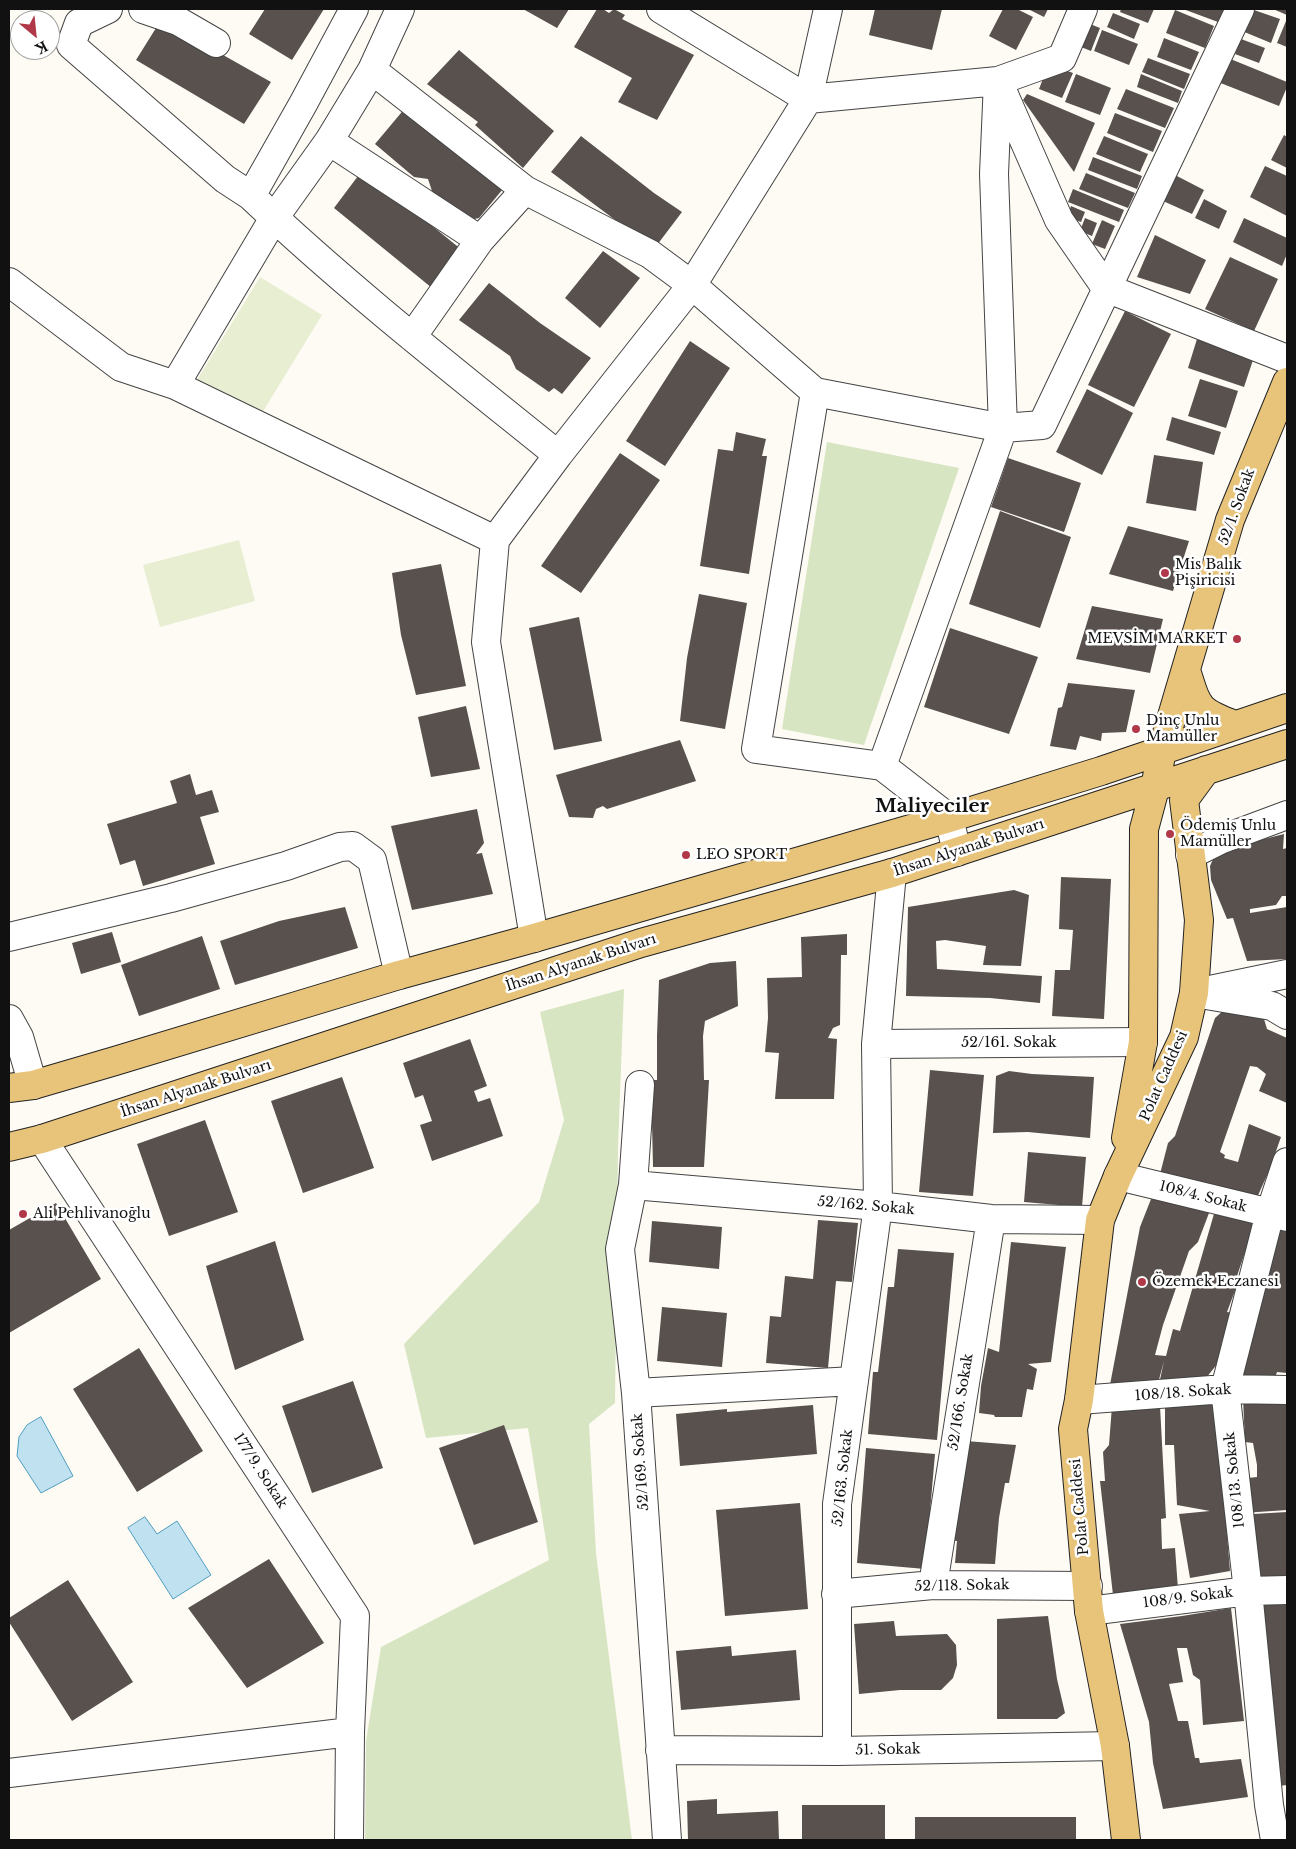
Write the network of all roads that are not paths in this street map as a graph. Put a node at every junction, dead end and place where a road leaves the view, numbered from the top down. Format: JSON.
{"nodes":[{"id":1,"x":108,"y":9,"type":"edge"},
{"id":2,"x":143,"y":9,"type":"edge"},
{"id":3,"x":354,"y":9,"type":"edge"},
{"id":4,"x":400,"y":9,"type":"edge"},
{"id":5,"x":661,"y":9,"type":"edge"},
{"id":6,"x":828,"y":9,"type":"edge"},
{"id":7,"x":1083,"y":9,"type":"edge"},
{"id":8,"x":1240,"y":9,"type":"edge"},
{"id":9,"x":216,"y":43,"type":"dead end"},
{"id":10,"x":372,"y":70,"type":"junction"},
{"id":11,"x":998,"y":82,"type":"junction"},
{"id":12,"x":808,"y":99,"type":"junction"},
{"id":13,"x":329,"y":141,"type":"junction"},
{"id":14,"x":525,"y":190,"type":"junction"},
{"id":15,"x":251,"y":196,"type":"junction"},
{"id":16,"x":274,"y":218,"type":"junction"},
{"id":17,"x":480,"y":240,"type":"junction"},
{"id":18,"x":9,"y":282,"type":"edge"},
{"id":19,"x":692,"y":284,"type":"junction"},
{"id":20,"x":1106,"y":288,"type":"junction"},
{"id":21,"x":412,"y":337,"type":"junction"},
{"id":22,"x":1287,"y":359,"type":"edge"},
{"id":23,"x":1287,"y":382,"type":"edge"},
{"id":24,"x":175,"y":385,"type":"junction"},
{"id":25,"x":815,"y":392,"type":"junction"},
{"id":26,"x":1003,"y":428,"type":"junction"},
{"id":27,"x":558,"y":454,"type":"junction"},
{"id":28,"x":495,"y":540,"type":"junction"},
{"id":29,"x":1186,"y":670,"type":"junction"},
{"id":30,"x":1287,"y":708,"type":"edge"},
{"id":31,"x":1235,"y":725,"type":"junction"},
{"id":32,"x":1287,"y":744,"type":"edge"},
{"id":33,"x":882,"y":766,"type":"junction"},
{"id":34,"x":1166,"y":779,"type":"junction"},
{"id":35,"x":1112,"y":802,"type":"junction"},
{"id":36,"x":1287,"y":815,"type":"edge"},
{"id":37,"x":949,"y":818,"type":"junction"},
{"id":38,"x":1144,"y":829,"type":"junction"},
{"id":39,"x":957,"y":852,"type":"junction"},
{"id":40,"x":1190,"y":855,"type":"junction"},
{"id":41,"x":892,"y":873,"type":"junction"},
{"id":42,"x":9,"y":937,"type":"edge"},
{"id":43,"x":534,"y":938,"type":"junction"},
{"id":44,"x":1287,"y":974,"type":"edge"},
{"id":45,"x":399,"y":975,"type":"junction"},
{"id":46,"x":1194,"y":994,"type":"junction"},
{"id":47,"x":1287,"y":1015,"type":"edge"},
{"id":48,"x":9,"y":1019,"type":"edge"},
{"id":49,"x":1143,"y":1042,"type":"junction"},
{"id":50,"x":876,"y":1044,"type":"junction"},
{"id":51,"x":21,"y":1086,"type":"edge"},
{"id":52,"x":640,"y":1086,"type":"dead end"},
{"id":53,"x":42,"y":1139,"type":"junction"},
{"id":54,"x":9,"y":1147,"type":"edge"},
{"id":55,"x":1287,"y":1162,"type":"edge"},
{"id":56,"x":9,"y":1165,"type":"edge"},
{"id":57,"x":1118,"y":1176,"type":"junction"},
{"id":58,"x":633,"y":1186,"type":"junction"},
{"id":59,"x":878,"y":1206,"type":"junction"},
{"id":60,"x":1279,"y":1215,"type":"edge"},
{"id":61,"x":991,"y":1219,"type":"junction"},
{"id":62,"x":1100,"y":1220,"type":"junction"},
{"id":63,"x":854,"y":1381,"type":"junction"},
{"id":64,"x":1225,"y":1389,"type":"junction"},
{"id":65,"x":1287,"y":1390,"type":"edge"},
{"id":66,"x":636,"y":1393,"type":"junction"},
{"id":67,"x":1079,"y":1400,"type":"junction"},
{"id":68,"x":932,"y":1585,"type":"junction"},
{"id":69,"x":1287,"y":1590,"type":"edge"},
{"id":70,"x":1248,"y":1591,"type":"junction"},
{"id":71,"x":836,"y":1594,"type":"junction"},
{"id":72,"x":1088,"y":1598,"type":"junction"},
{"id":73,"x":350,"y":1732,"type":"junction"},
{"id":74,"x":1115,"y":1746,"type":"junction"},
{"id":75,"x":660,"y":1750,"type":"junction"},
{"id":76,"x":837,"y":1751,"type":"junction"},
{"id":77,"x":9,"y":1773,"type":"edge"},
{"id":78,"x":1278,"y":1803,"type":"edge"},
{"id":79,"x":349,"y":1840,"type":"edge"},
{"id":80,"x":667,"y":1840,"type":"edge"},
{"id":81,"x":1126,"y":1840,"type":"edge"},
{"id":82,"x":1275,"y":1840,"type":"edge"}],
"edges":[{"from":1,"to":15,"type":"street"},
{"from":2,"to":9,"type":"street"},
{"from":3,"to":15,"type":"street"},
{"from":4,"to":10,"type":"street"},
{"from":5,"to":12,"type":"street"},
{"from":6,"to":12,"type":"street"},
{"from":7,"to":11,"type":"street"},
{"from":8,"to":20,"type":"street"},
{"from":10,"to":13,"type":"street"},
{"from":10,"to":14,"type":"street"},
{"from":11,"to":12,"type":"street"},
{"from":11,"to":20,"type":"street"},
{"from":11,"to":26,"type":"street"},
{"from":12,"to":19,"type":"street"},
{"from":13,"to":16,"type":"street"},
{"from":13,"to":17,"type":"street"},
{"from":14,"to":17,"type":"street"},
{"from":14,"to":19,"type":"street"},
{"from":15,"to":16,"type":"street"},
{"from":16,"to":21,"type":"street"},
{"from":16,"to":24,"type":"street"},
{"from":17,"to":21,"type":"street"},
{"from":18,"to":24,"type":"street"},
{"from":19,"to":25,"type":"street"},
{"from":19,"to":27,"type":"street"},
{"from":20,"to":22,"type":"street"},
{"from":20,"to":26,"type":"street"},
{"from":21,"to":27,"type":"street"},
{"from":23,"to":29,"type":"main road","name":"52/1. Sokak"},
{"from":24,"to":28,"type":"street"},
{"from":25,"to":26,"type":"street"},
{"from":25,"to":33,"type":"street"},
{"from":26,"to":33,"type":"street"},
{"from":27,"to":28,"type":"street"},
{"from":28,"to":43,"type":"street"},
{"from":29,"to":31,"type":"main road"},
{"from":29,"to":34,"type":"main road","name":"52/1. Sokak"},
{"from":30,"to":31,"type":"main road","name":"İhsan Alyanak Bulvarı"},
{"from":31,"to":34,"type":"main road","name":"İhsan Alyanak Bulvarı"},
{"from":32,"to":34,"type":"main road","name":"Polat Caddesi"},
{"from":33,"to":37,"type":"street"},
{"from":34,"to":35,"type":"main road","name":"İhsan Alyanak Bulvarı"},
{"from":34,"to":37,"type":"main road"},
{"from":34,"to":38,"type":"main road","name":"Polat Caddesi"},
{"from":34,"to":40,"type":"main road","name":"Polat Caddesi"},
{"from":35,"to":38,"type":"main road"},
{"from":35,"to":39,"type":"main road","name":"İhsan Alyanak Bulvarı"},
{"from":36,"to":40,"type":"street"},
{"from":37,"to":39,"type":"street"},
{"from":37,"to":43,"type":"main road"},
{"from":38,"to":49,"type":"main road","name":"Polat Caddesi"},
{"from":39,"to":41,"type":"main road","name":"İhsan Alyanak Bulvarı"},
{"from":40,"to":46,"type":"main road","name":"Polat Caddesi"},
{"from":41,"to":50,"type":"street"},
{"from":41,"to":53,"type":"main road","name":"İhsan Alyanak Bulvarı"},
{"from":42,"to":45,"type":"street"},
{"from":43,"to":45,"type":"main road"},
{"from":44,"to":46,"type":"street"},
{"from":45,"to":51,"type":"main road"},
{"from":46,"to":47,"type":"street"},
{"from":46,"to":57,"type":"main road","name":"Polat Caddesi"},
{"from":48,"to":51,"type":"street"},
{"from":49,"to":50,"type":"street","name":"52/161. Sokak"},
{"from":49,"to":57,"type":"main road","name":"Polat Caddesi"},
{"from":50,"to":59,"type":"street"},
{"from":52,"to":58,"type":"street","name":"52/169. Sokak"},
{"from":53,"to":54,"type":"main road","name":"İhsan Alyanak Bulvarı"},
{"from":53,"to":56,"type":"main road"},
{"from":53,"to":73,"type":"street","name":"177/9. Sokak"},
{"from":55,"to":60,"type":"street","name":"108/13. Sokak"},
{"from":57,"to":60,"type":"street","name":"108/4. Sokak"},
{"from":57,"to":62,"type":"main road","name":"Polat Caddesi"},
{"from":58,"to":59,"type":"street","name":"52/162. Sokak"},
{"from":58,"to":66,"type":"street","name":"52/169. Sokak"},
{"from":59,"to":61,"type":"street","name":"52/162. Sokak"},
{"from":59,"to":63,"type":"street","name":"52/163. Sokak"},
{"from":60,"to":64,"type":"street","name":"108/13. Sokak"},
{"from":61,"to":62,"type":"street","name":"52/162. Sokak"},
{"from":61,"to":68,"type":"street","name":"52/166. Sokak"},
{"from":62,"to":67,"type":"main road","name":"Polat Caddesi"},
{"from":63,"to":66,"type":"street"},
{"from":63,"to":71,"type":"street","name":"52/163. Sokak"},
{"from":64,"to":65,"type":"street","name":"108/18. Sokak"},
{"from":64,"to":67,"type":"street","name":"108/18. Sokak"},
{"from":64,"to":70,"type":"street","name":"108/13. Sokak"},
{"from":66,"to":75,"type":"street","name":"52/169. Sokak"},
{"from":67,"to":72,"type":"main road","name":"Polat Caddesi"},
{"from":68,"to":71,"type":"street","name":"52/118. Sokak"},
{"from":68,"to":72,"type":"street","name":"52/118. Sokak"},
{"from":69,"to":70,"type":"street","name":"108/9. Sokak"},
{"from":70,"to":72,"type":"street","name":"108/9. Sokak"},
{"from":70,"to":78,"type":"street","name":"108/13. Sokak"},
{"from":71,"to":76,"type":"street","name":"52/163. Sokak"},
{"from":72,"to":74,"type":"main road","name":"Polat Caddesi"},
{"from":73,"to":77,"type":"street"},
{"from":73,"to":79,"type":"street","name":"177/9. Sokak"},
{"from":74,"to":76,"type":"street","name":"51. Sokak"},
{"from":74,"to":81,"type":"main road","name":"Polat Caddesi"},
{"from":75,"to":76,"type":"street","name":"51. Sokak"},
{"from":75,"to":80,"type":"street","name":"52/169. Sokak"},
{"from":78,"to":82,"type":"street","name":"108/13. Sokak"}]}
